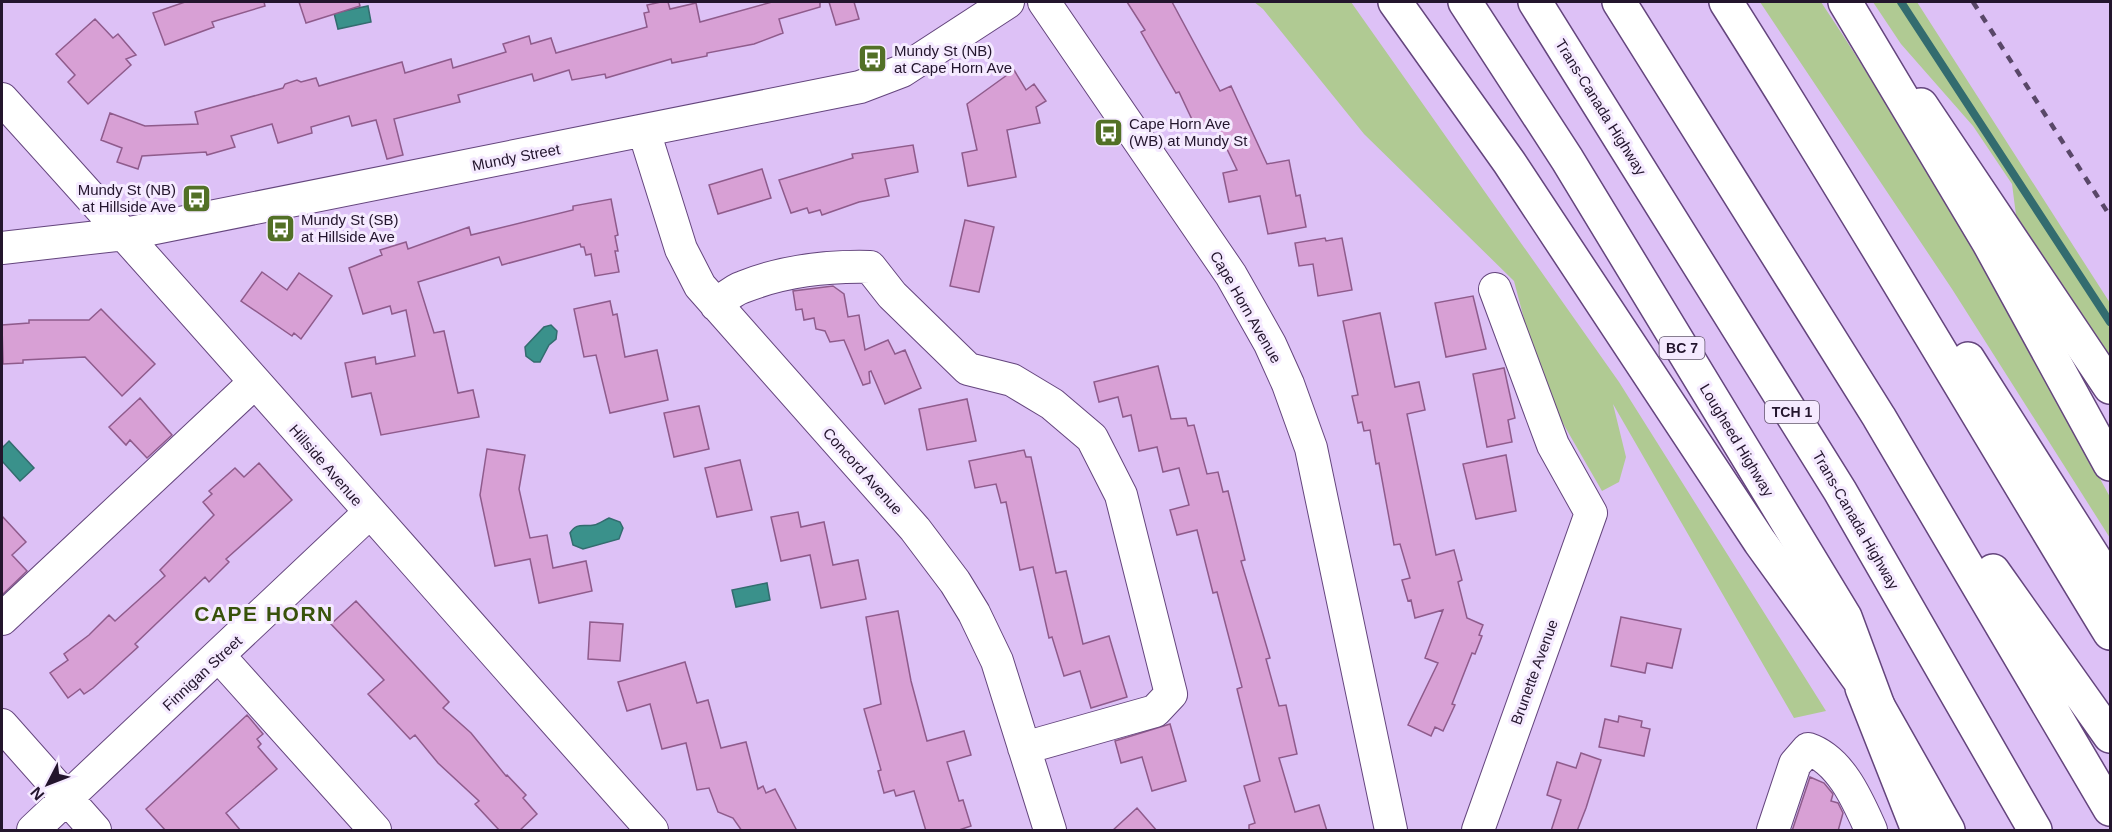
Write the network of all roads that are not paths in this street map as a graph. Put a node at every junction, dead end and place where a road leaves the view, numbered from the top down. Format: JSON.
{"nodes":[{"id":1,"x":1008,"y":2,"type":"edge"},
{"id":2,"x":1044,"y":2,"type":"edge"},
{"id":3,"x":1395,"y":2,"type":"edge"},
{"id":4,"x":1465,"y":2,"type":"edge"},
{"id":5,"x":1535,"y":2,"type":"edge"},
{"id":6,"x":1619,"y":2,"type":"edge"},
{"id":7,"x":1726,"y":2,"type":"edge"},
{"id":8,"x":1845,"y":2,"type":"edge"},
{"id":9,"x":2,"y":99,"type":"edge"},
{"id":10,"x":644,"y":131,"type":"junction"},
{"id":11,"x":1816,"y":145,"type":"junction"},
{"id":12,"x":125,"y":234,"type":"junction"},
{"id":13,"x":2,"y":248,"type":"edge"},
{"id":14,"x":1496,"y":289,"type":"dead end"},
{"id":15,"x":716,"y":305,"type":"junction"},
{"id":16,"x":254,"y":383,"type":"junction"},
{"id":17,"x":2110,"y":387,"type":"edge"},
{"id":18,"x":1880,"y":417,"type":"junction"},
{"id":19,"x":2110,"y":464,"type":"edge"},
{"id":20,"x":369,"y":513,"type":"junction"},
{"id":21,"x":2110,"y":583,"type":"edge"},
{"id":22,"x":2,"y":619,"type":"edge"},
{"id":23,"x":2110,"y":633,"type":"edge"},
{"id":24,"x":219,"y":656,"type":"junction"},
{"id":25,"x":1869,"y":694,"type":"junction"},
{"id":26,"x":2,"y":725,"type":"edge"},
{"id":27,"x":2110,"y":736,"type":"edge"},
{"id":28,"x":1024,"y":748,"type":"junction"},
{"id":29,"x":67,"y":800,"type":"junction"},
{"id":30,"x":2110,"y":809,"type":"edge"},
{"id":31,"x":33,"y":831,"type":"edge"},
{"id":32,"x":94,"y":831,"type":"edge"},
{"id":33,"x":375,"y":831,"type":"edge"},
{"id":34,"x":652,"y":831,"type":"edge"},
{"id":35,"x":1050,"y":831,"type":"edge"},
{"id":36,"x":1391,"y":831,"type":"edge"},
{"id":37,"x":1478,"y":831,"type":"edge"},
{"id":38,"x":1773,"y":831,"type":"edge"},
{"id":39,"x":1871,"y":831,"type":"edge"},
{"id":40,"x":1918,"y":831,"type":"edge"},
{"id":41,"x":1948,"y":831,"type":"edge"},
{"id":42,"x":2035,"y":831,"type":"edge"}],
"edges":[{"from":1,"to":10,"type":"street","name":"Mundy Street"},
{"from":2,"to":36,"type":"street","name":"Cape Horn Avenue"},
{"from":3,"to":25,"type":"main road"},
{"from":4,"to":25,"type":"main road","name":"Lougheed Highway","number":"BC 7"},
{"from":5,"to":42,"type":"main road","name":"Trans-Canada Highway","number":"TCH 1"},
{"from":6,"to":18,"type":"main road"},
{"from":7,"to":11,"type":"main road"},
{"from":8,"to":17,"type":"main road"},
{"from":8,"to":19,"type":"main road"},
{"from":9,"to":12,"type":"street","name":"Hillside Avenue"},
{"from":10,"to":12,"type":"street","name":"Mundy Street"},
{"from":10,"to":15,"type":"street","name":"Concord Avenue"},
{"from":11,"to":21,"type":"main road"},
{"from":11,"to":23,"type":"main road"},
{"from":12,"to":13,"type":"street","name":"Mundy Street"},
{"from":12,"to":16,"type":"street","name":"Hillside Avenue"},
{"from":14,"to":37,"type":"street","name":"Brunette Avenue"},
{"from":15,"to":28,"type":"street","name":"Concord Avenue"},
{"from":15,"to":28,"type":"street"},
{"from":16,"to":20,"type":"street","name":"Hillside Avenue"},
{"from":16,"to":22,"type":"street"},
{"from":18,"to":27,"type":"main road"},
{"from":18,"to":30,"type":"main road"},
{"from":20,"to":24,"type":"street","name":"Finnigan Street"},
{"from":20,"to":34,"type":"street","name":"Hillside Avenue"},
{"from":24,"to":29,"type":"street","name":"Finnigan Street"},
{"from":24,"to":33,"type":"street"},
{"from":25,"to":40,"type":"main road"},
{"from":25,"to":41,"type":"main road","name":"Lougheed Highway","number":"BC 7"},
{"from":26,"to":29,"type":"street"},
{"from":28,"to":35,"type":"street","name":"Concord Avenue"},
{"from":29,"to":31,"type":"street","name":"Finnigan Street"},
{"from":29,"to":32,"type":"street"},
{"from":38,"to":39,"type":"street"}]}
